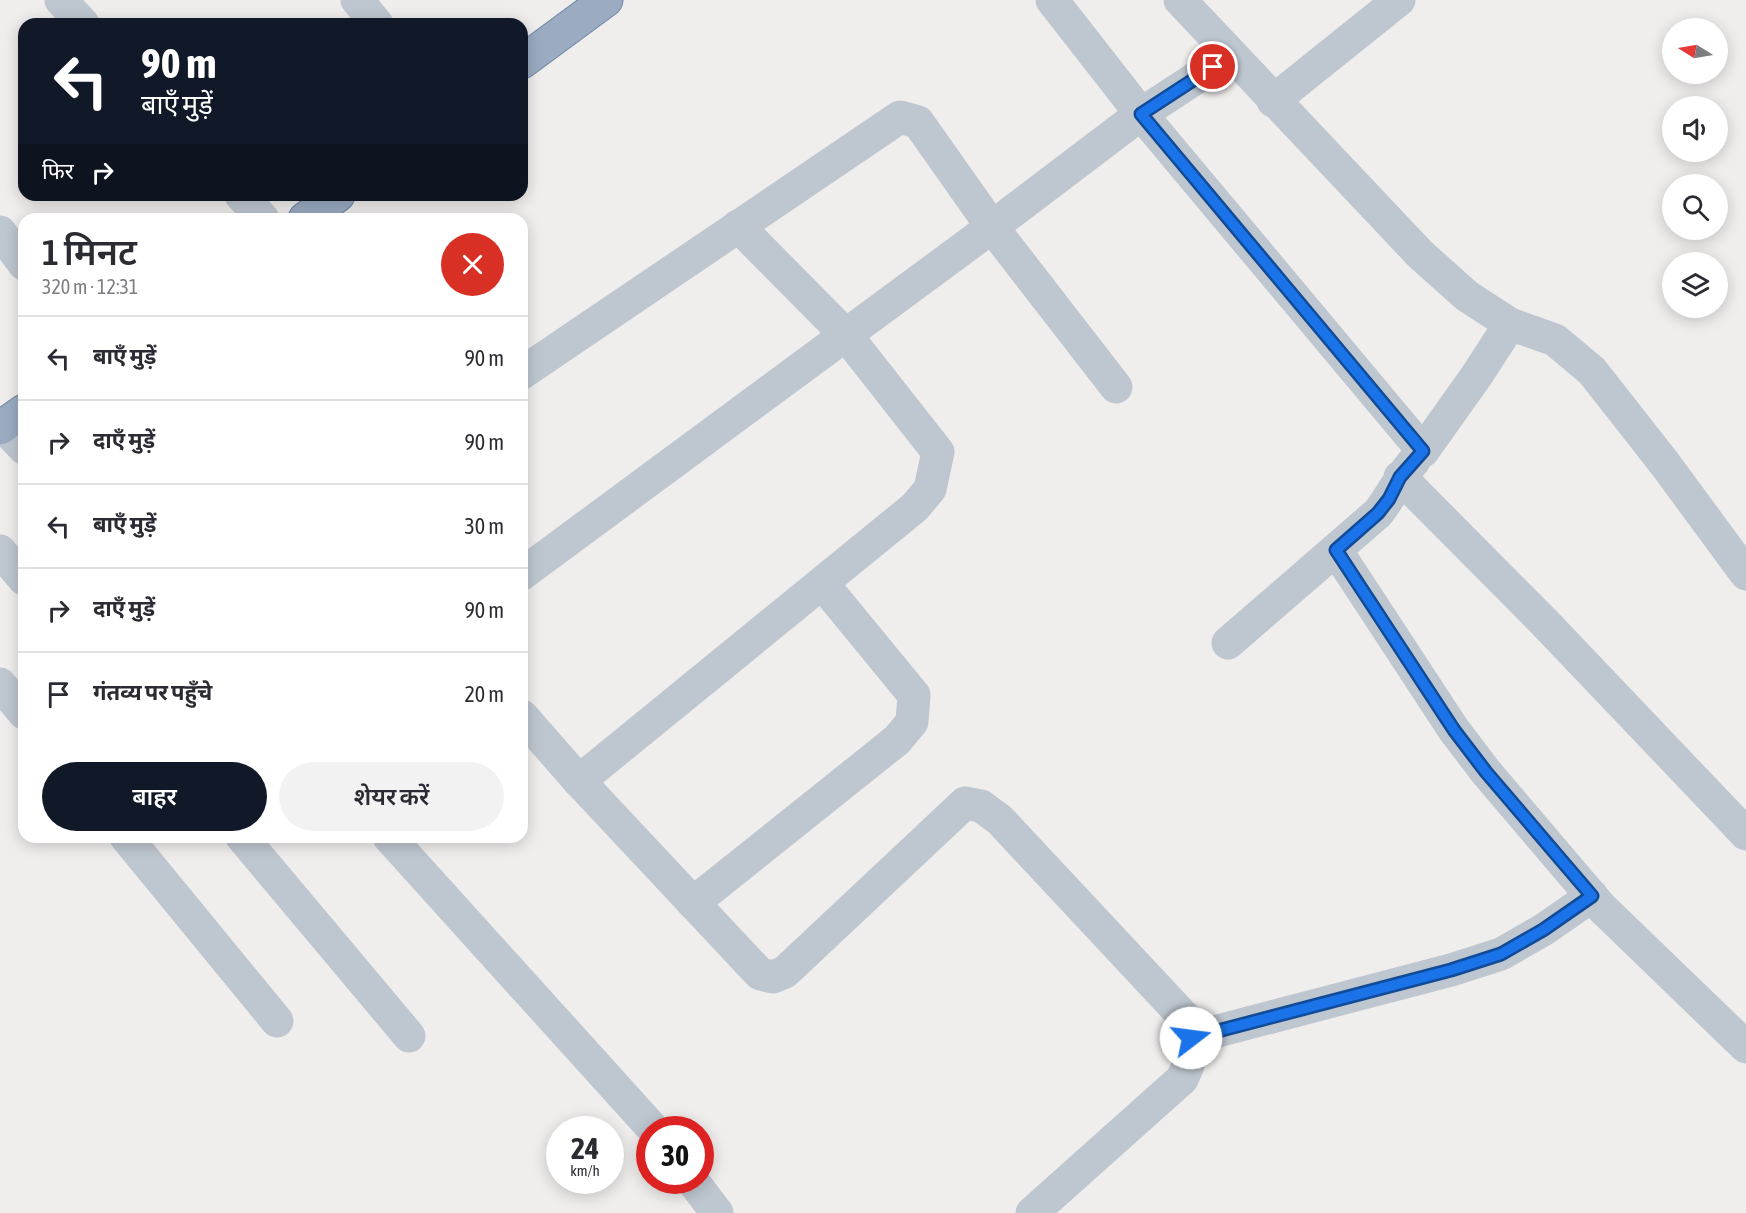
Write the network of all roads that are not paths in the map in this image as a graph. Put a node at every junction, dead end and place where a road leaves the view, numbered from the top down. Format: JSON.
{"nodes":[{"id":1,"x":61,"y":0,"type":"edge"},
{"id":2,"x":357,"y":0,"type":"edge"},
{"id":3,"x":606,"y":0,"type":"edge"},
{"id":4,"x":1052,"y":0,"type":"edge"},
{"id":5,"x":1180,"y":0,"type":"edge"},
{"id":6,"x":1399,"y":0,"type":"edge"},
{"id":7,"x":78,"y":18,"type":"edge"},
{"id":8,"x":372,"y":18,"type":"edge"},
{"id":9,"x":1231,"y":55,"type":"junction"},
{"id":10,"x":528,"y":58,"type":"edge"},
{"id":11,"x":1273,"y":100,"type":"junction"},
{"id":12,"x":1141,"y":114,"type":"junction"},
{"id":13,"x":246,"y":201,"type":"edge"},
{"id":14,"x":330,"y":201,"type":"edge"},
{"id":15,"x":258,"y":213,"type":"edge"},
{"id":16,"x":313,"y":213,"type":"edge"},
{"id":17,"x":738,"y":226,"type":"junction"},
{"id":18,"x":992,"y":227,"type":"junction"},
{"id":19,"x":0,"y":232,"type":"edge"},
{"id":20,"x":18,"y":256,"type":"edge"},
{"id":21,"x":1510,"y":324,"type":"junction"},
{"id":22,"x":846,"y":336,"type":"junction"},
{"id":23,"x":528,"y":369,"type":"edge"},
{"id":24,"x":1116,"y":387,"type":"dead end"},
{"id":25,"x":1423,"y":451,"type":"junction"},
{"id":26,"x":1400,"y":477,"type":"junction"},
{"id":27,"x":1336,"y":550,"type":"junction"},
{"id":28,"x":0,"y":551,"type":"edge"},
{"id":29,"x":528,"y":570,"type":"edge"},
{"id":30,"x":18,"y":572,"type":"edge"},
{"id":31,"x":1746,"y":574,"type":"edge"},
{"id":32,"x":822,"y":583,"type":"junction"},
{"id":33,"x":1228,"y":643,"type":"dead end"},
{"id":34,"x":0,"y":684,"type":"edge"},
{"id":35,"x":18,"y":706,"type":"edge"},
{"id":36,"x":528,"y":723,"type":"edge"},
{"id":37,"x":579,"y":781,"type":"junction"},
{"id":38,"x":1746,"y":834,"type":"edge"},
{"id":39,"x":131,"y":843,"type":"edge"},
{"id":40,"x":247,"y":843,"type":"edge"},
{"id":41,"x":394,"y":843,"type":"edge"},
{"id":42,"x":1592,"y":896,"type":"junction"},
{"id":43,"x":693,"y":903,"type":"junction"},
{"id":44,"x":277,"y":1021,"type":"dead end"},
{"id":45,"x":409,"y":1036,"type":"dead end"},
{"id":46,"x":1191,"y":1038,"type":"junction"},
{"id":47,"x":1746,"y":1047,"type":"edge"},
{"id":48,"x":641,"y":1116,"type":"edge"},
{"id":49,"x":703,"y":1194,"type":"edge"},
{"id":50,"x":717,"y":1213,"type":"edge"},
{"id":51,"x":1032,"y":1213,"type":"edge"}],
"edges":[{"from":1,"to":7,"type":"street"},
{"from":2,"to":8,"type":"street"},
{"from":3,"to":10,"type":"highway"},
{"from":4,"to":12,"type":"street"},
{"from":5,"to":9,"type":"street"},
{"from":6,"to":11,"type":"street"},
{"from":9,"to":11,"type":"street"},
{"from":9,"to":12,"type":"street"},
{"from":11,"to":21,"type":"street"},
{"from":12,"to":18,"type":"street"},
{"from":12,"to":25,"type":"street"},
{"from":13,"to":15,"type":"street"},
{"from":14,"to":16,"type":"highway"},
{"from":17,"to":18,"type":"street"},
{"from":17,"to":22,"type":"street"},
{"from":17,"to":23,"type":"street"},
{"from":18,"to":22,"type":"street"},
{"from":18,"to":24,"type":"street"},
{"from":19,"to":20,"type":"street"},
{"from":21,"to":25,"type":"street"},
{"from":21,"to":31,"type":"street"},
{"from":22,"to":29,"type":"street"},
{"from":22,"to":32,"type":"street"},
{"from":25,"to":26,"type":"street"},
{"from":26,"to":27,"type":"street"},
{"from":26,"to":38,"type":"street"},
{"from":27,"to":33,"type":"street"},
{"from":27,"to":42,"type":"street"},
{"from":28,"to":30,"type":"street"},
{"from":32,"to":37,"type":"street"},
{"from":32,"to":43,"type":"street"},
{"from":34,"to":35,"type":"street"},
{"from":36,"to":37,"type":"street"},
{"from":37,"to":43,"type":"street"},
{"from":39,"to":44,"type":"street"},
{"from":40,"to":45,"type":"street"},
{"from":41,"to":48,"type":"street"},
{"from":42,"to":46,"type":"street"},
{"from":42,"to":47,"type":"street"},
{"from":43,"to":46,"type":"street"},
{"from":46,"to":51,"type":"street"},
{"from":49,"to":50,"type":"street"}]}
